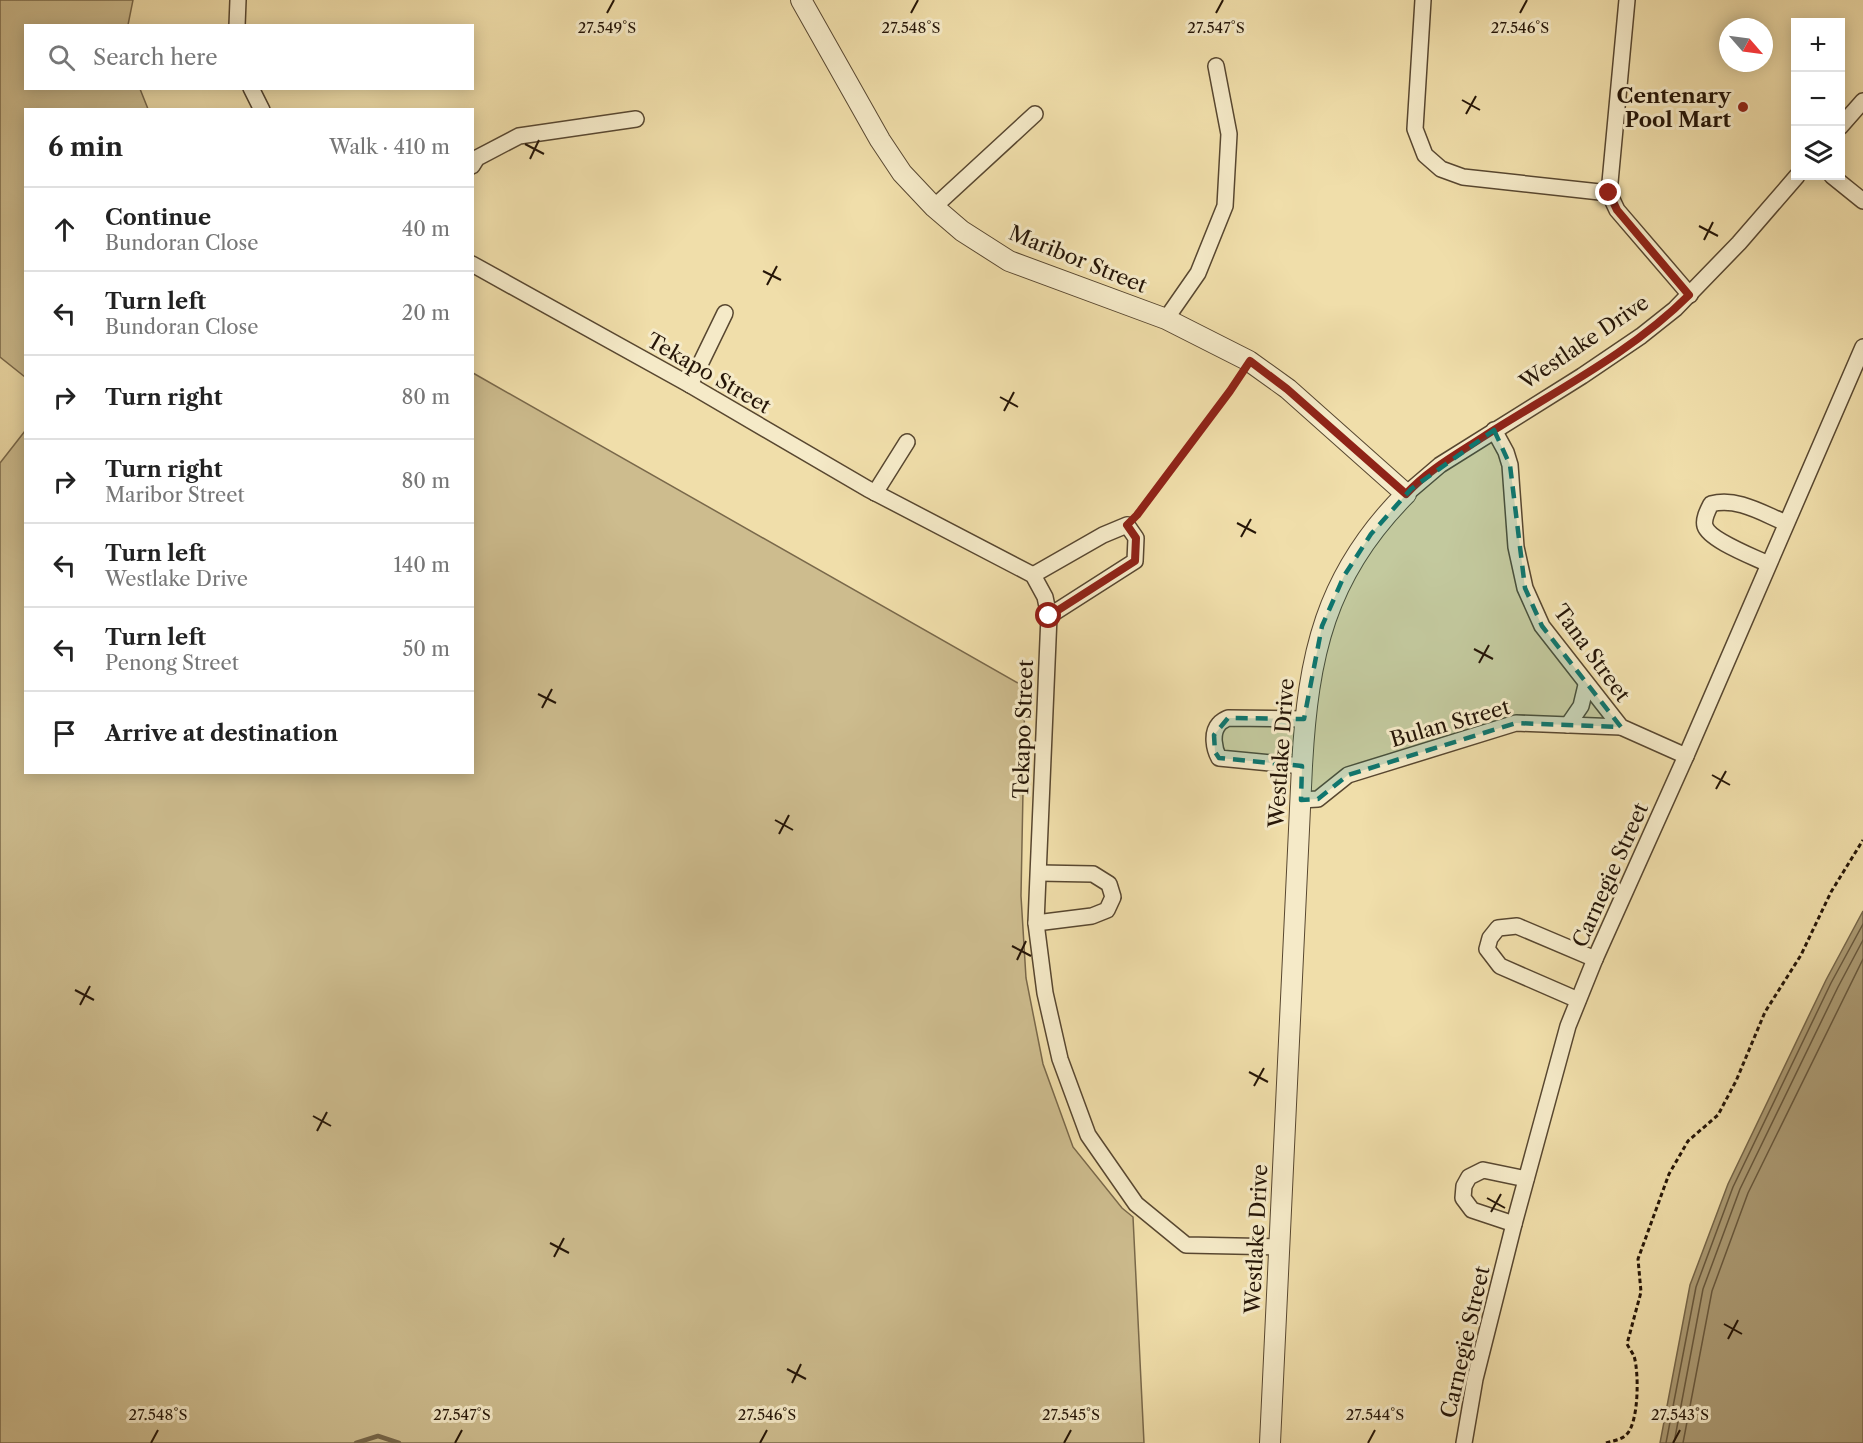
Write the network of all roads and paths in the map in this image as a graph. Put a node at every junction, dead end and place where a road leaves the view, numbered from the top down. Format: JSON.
{"nodes":[{"id":1,"x":238,"y":0,"type":"edge"},
{"id":2,"x":801,"y":0,"type":"edge"},
{"id":3,"x":1423,"y":0,"type":"edge"},
{"id":4,"x":1627,"y":0,"type":"edge"},
{"id":5,"x":237,"y":24,"type":"edge"},
{"id":6,"x":1216,"y":66,"type":"dead end"},
{"id":7,"x":252,"y":90,"type":"edge"},
{"id":8,"x":1863,"y":101,"type":"edge"},
{"id":9,"x":261,"y":108,"type":"edge"},
{"id":10,"x":1035,"y":114,"type":"dead end"},
{"id":11,"x":636,"y":119,"type":"dead end"},
{"id":12,"x":1841,"y":126,"type":"edge"},
{"id":13,"x":474,"y":163,"type":"edge"},
{"id":14,"x":1794,"y":180,"type":"edge"},
{"id":15,"x":1837,"y":180,"type":"edge"},
{"id":16,"x":1609,"y":193,"type":"junction"},
{"id":17,"x":1863,"y":201,"type":"edge"},
{"id":18,"x":934,"y":207,"type":"junction"},
{"id":19,"x":474,"y":265,"type":"edge"},
{"id":20,"x":1689,"y":295,"type":"junction"},
{"id":21,"x":725,"y":313,"type":"dead end"},
{"id":22,"x":1166,"y":319,"type":"junction"},
{"id":23,"x":1863,"y":347,"type":"edge"},
{"id":24,"x":1250,"y":361,"type":"junction"},
{"id":25,"x":690,"y":385,"type":"junction"},
{"id":26,"x":1494,"y":430,"type":"junction"},
{"id":27,"x":907,"y":442,"type":"dead end"},
{"id":28,"x":875,"y":493,"type":"junction"},
{"id":29,"x":1406,"y":494,"type":"junction"},
{"id":30,"x":1786,"y":523,"type":"junction"},
{"id":31,"x":1127,"y":525,"type":"junction"},
{"id":32,"x":1768,"y":564,"type":"junction"},
{"id":33,"x":1033,"y":575,"type":"junction"},
{"id":34,"x":1049,"y":616,"type":"junction"},
{"id":35,"x":1586,"y":685,"type":"junction"},
{"id":36,"x":1304,"y":719,"type":"junction"},
{"id":37,"x":1568,"y":725,"type":"junction"},
{"id":38,"x":1620,"y":727,"type":"junction"},
{"id":39,"x":1686,"y":756,"type":"junction"},
{"id":40,"x":1302,"y":766,"type":"junction"},
{"id":41,"x":1301,"y":800,"type":"junction"},
{"id":42,"x":1863,"y":840,"type":"edge"},
{"id":43,"x":1039,"y":873,"type":"junction"},
{"id":44,"x":1036,"y":923,"type":"junction"},
{"id":45,"x":1595,"y":959,"type":"junction"},
{"id":46,"x":1578,"y":1000,"type":"junction"},
{"id":47,"x":1526,"y":1179,"type":"junction"},
{"id":48,"x":1514,"y":1224,"type":"junction"},
{"id":49,"x":1280,"y":1247,"type":"junction"},
{"id":50,"x":1270,"y":1443,"type":"edge"},
{"id":51,"x":1464,"y":1443,"type":"edge"},
{"id":52,"x":1606,"y":1443,"type":"edge"}],
"edges":[{"from":1,"to":5,"type":"street"},
{"from":2,"to":18,"type":"street","name":"Maribor Street"},
{"from":3,"to":16,"type":"street"},
{"from":4,"to":16,"type":"street"},
{"from":6,"to":22,"type":"street"},
{"from":7,"to":9,"type":"street"},
{"from":8,"to":12,"type":"street"},
{"from":10,"to":18,"type":"street"},
{"from":11,"to":13,"type":"street"},
{"from":14,"to":20,"type":"street","name":"Westlake Drive"},
{"from":15,"to":17,"type":"street"},
{"from":16,"to":20,"type":"street"},
{"from":18,"to":22,"type":"street","name":"Maribor Street"},
{"from":19,"to":25,"type":"street","name":"Tekapo Street"},
{"from":20,"to":26,"type":"street","name":"Westlake Drive"},
{"from":21,"to":25,"type":"street"},
{"from":22,"to":24,"type":"street","name":"Maribor Street"},
{"from":23,"to":30,"type":"street","name":"Carnegie Street"},
{"from":24,"to":29,"type":"street","name":"Maribor Street"},
{"from":24,"to":31,"type":"path"},
{"from":25,"to":28,"type":"street","name":"Tekapo Street"},
{"from":26,"to":29,"type":"street","name":"Westlake Drive"},
{"from":26,"to":35,"type":"street","name":"Tana Street"},
{"from":27,"to":28,"type":"street"},
{"from":28,"to":33,"type":"street","name":"Tekapo Street"},
{"from":29,"to":36,"type":"street","name":"Westlake Drive"},
{"from":30,"to":32,"type":"street","name":"Carnegie Street"},
{"from":30,"to":32,"type":"street"},
{"from":31,"to":33,"type":"street"},
{"from":31,"to":34,"type":"street"},
{"from":32,"to":39,"type":"street","name":"Carnegie Street"},
{"from":33,"to":34,"type":"street","name":"Tekapo Street"},
{"from":34,"to":43,"type":"street","name":"Tekapo Street"},
{"from":35,"to":37,"type":"street"},
{"from":35,"to":38,"type":"street","name":"Tana Street"},
{"from":36,"to":40,"type":"street","name":"Westlake Drive"},
{"from":36,"to":40,"type":"street"},
{"from":37,"to":38,"type":"street","name":"Bulan Street"},
{"from":37,"to":41,"type":"street","name":"Bulan Street"},
{"from":38,"to":39,"type":"street","name":"Tana Street"},
{"from":39,"to":45,"type":"street","name":"Carnegie Street"},
{"from":40,"to":41,"type":"street","name":"Westlake Drive"},
{"from":41,"to":49,"type":"street","name":"Westlake Drive"},
{"from":42,"to":52,"type":"path"},
{"from":43,"to":44,"type":"street","name":"Tekapo Street"},
{"from":43,"to":44,"type":"street"},
{"from":44,"to":49,"type":"street","name":"Tekapo Street"},
{"from":45,"to":46,"type":"street","name":"Carnegie Street"},
{"from":45,"to":46,"type":"street"},
{"from":46,"to":47,"type":"street","name":"Carnegie Street"},
{"from":47,"to":48,"type":"street","name":"Carnegie Street"},
{"from":47,"to":48,"type":"street"},
{"from":48,"to":51,"type":"street","name":"Carnegie Street"},
{"from":49,"to":50,"type":"street","name":"Westlake Drive"}]}
